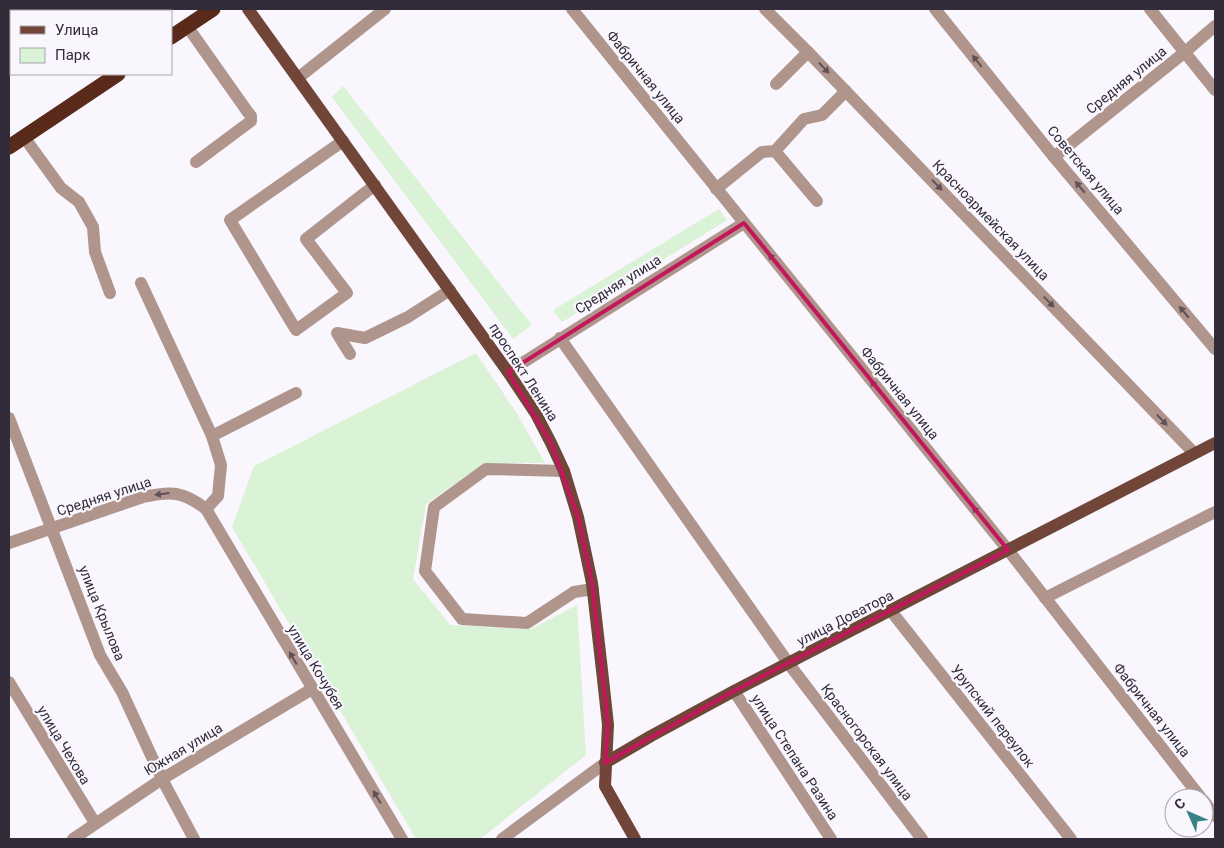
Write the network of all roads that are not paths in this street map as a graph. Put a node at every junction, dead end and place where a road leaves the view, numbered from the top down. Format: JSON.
{"nodes":[{"id":1,"x":213,"y":9,"type":"edge"},
{"id":2,"x":248,"y":9,"type":"edge"},
{"id":3,"x":385,"y":9,"type":"edge"},
{"id":4,"x":572,"y":9,"type":"edge"},
{"id":5,"x":765,"y":9,"type":"edge"},
{"id":6,"x":935,"y":9,"type":"edge"},
{"id":7,"x":1150,"y":9,"type":"edge"},
{"id":8,"x":187,"y":26,"type":"junction"},
{"id":9,"x":1215,"y":26,"type":"edge"},
{"id":10,"x":172,"y":36,"type":"edge"},
{"id":11,"x":808,"y":52,"type":"junction"},
{"id":12,"x":1185,"y":52,"type":"junction"},
{"id":13,"x":117,"y":75,"type":"edge"},
{"id":14,"x":298,"y":78,"type":"junction"},
{"id":15,"x":776,"y":84,"type":"dead end"},
{"id":16,"x":1215,"y":90,"type":"edge"},
{"id":17,"x":846,"y":91,"type":"junction"},
{"id":18,"x":24,"y":137,"type":"junction"},
{"id":19,"x":343,"y":141,"type":"junction"},
{"id":20,"x":9,"y":147,"type":"edge"},
{"id":21,"x":774,"y":151,"type":"junction"},
{"id":22,"x":1054,"y":156,"type":"junction"},
{"id":23,"x":196,"y":162,"type":"dead end"},
{"id":24,"x":375,"y":185,"type":"junction"},
{"id":25,"x":716,"y":189,"type":"junction"},
{"id":26,"x":817,"y":201,"type":"dead end"},
{"id":27,"x":744,"y":223,"type":"junction"},
{"id":28,"x":141,"y":283,"type":"dead end"},
{"id":29,"x":450,"y":290,"type":"junction"},
{"id":30,"x":110,"y":293,"type":"dead end"},
{"id":31,"x":560,"y":338,"type":"junction"},
{"id":32,"x":1215,"y":349,"type":"edge"},
{"id":33,"x":350,"y":354,"type":"dead end"},
{"id":34,"x":508,"y":372,"type":"junction"},
{"id":35,"x":296,"y":393,"type":"dead end"},
{"id":36,"x":9,"y":418,"type":"edge"},
{"id":37,"x":212,"y":436,"type":"junction"},
{"id":38,"x":1215,"y":443,"type":"edge"},
{"id":39,"x":1194,"y":453,"type":"junction"},
{"id":40,"x":564,"y":471,"type":"junction"},
{"id":41,"x":206,"y":509,"type":"junction"},
{"id":42,"x":1215,"y":512,"type":"edge"},
{"id":43,"x":52,"y":528,"type":"junction"},
{"id":44,"x":9,"y":543,"type":"edge"},
{"id":45,"x":1008,"y":550,"type":"junction"},
{"id":46,"x":593,"y":589,"type":"junction"},
{"id":47,"x":1045,"y":598,"type":"junction"},
{"id":48,"x":891,"y":611,"type":"junction"},
{"id":49,"x":789,"y":664,"type":"junction"},
{"id":50,"x":9,"y":682,"type":"edge"},
{"id":51,"x":312,"y":690,"type":"junction"},
{"id":52,"x":734,"y":691,"type":"junction"},
{"id":53,"x":605,"y":763,"type":"junction"},
{"id":54,"x":162,"y":779,"type":"junction"},
{"id":55,"x":1193,"y":788,"type":"edge"},
{"id":56,"x":94,"y":824,"type":"junction"},
{"id":57,"x":73,"y":839,"type":"edge"},
{"id":58,"x":194,"y":839,"type":"edge"},
{"id":59,"x":402,"y":839,"type":"edge"},
{"id":60,"x":502,"y":839,"type":"edge"},
{"id":61,"x":635,"y":839,"type":"edge"},
{"id":62,"x":831,"y":839,"type":"edge"},
{"id":63,"x":922,"y":839,"type":"edge"},
{"id":64,"x":1071,"y":839,"type":"edge"}],
"edges":[{"from":1,"to":8,"type":"highway"},
{"from":2,"to":14,"type":"main road","name":"проспект Ленина"},
{"from":3,"to":14,"type":"street"},
{"from":4,"to":25,"type":"street","name":"Фабричная улица"},
{"from":5,"to":11,"type":"street","name":"Красноармейская улица"},
{"from":22,"to":6,"type":"street","name":"Советская улица","one_way":true},
{"from":7,"to":12,"type":"street"},
{"from":8,"to":10,"type":"highway"},
{"from":8,"to":23,"type":"street"},
{"from":9,"to":12,"type":"street","name":"Средняя улица"},
{"from":11,"to":15,"type":"street"},
{"from":11,"to":17,"type":"street","name":"Красноармейская улица","one_way":true},
{"from":12,"to":16,"type":"street"},
{"from":12,"to":22,"type":"street","name":"Средняя улица"},
{"from":13,"to":18,"type":"highway"},
{"from":14,"to":19,"type":"main road","name":"проспект Ленина"},
{"from":17,"to":21,"type":"street"},
{"from":17,"to":39,"type":"street","name":"Красноармейская улица","one_way":true},
{"from":18,"to":20,"type":"highway"},
{"from":18,"to":30,"type":"street"},
{"from":19,"to":24,"type":"main road","name":"проспект Ленина"},
{"from":19,"to":24,"type":"street"},
{"from":21,"to":25,"type":"street"},
{"from":21,"to":26,"type":"street"},
{"from":32,"to":22,"type":"street","name":"Советская улица","one_way":true},
{"from":24,"to":29,"type":"main road","name":"проспект Ленина"},
{"from":25,"to":27,"type":"street","name":"Фабричная улица"},
{"from":27,"to":31,"type":"street","name":"Средняя улица"},
{"from":45,"to":27,"type":"street","name":"Фабричная улица","one_way":true},
{"from":28,"to":37,"type":"street"},
{"from":29,"to":33,"type":"street"},
{"from":29,"to":34,"type":"main road","name":"проспект Ленина"},
{"from":31,"to":34,"type":"street","name":"Средняя улица"},
{"from":31,"to":49,"type":"street"},
{"from":34,"to":40,"type":"main road","name":"проспект Ленина"},
{"from":35,"to":37,"type":"street"},
{"from":36,"to":43,"type":"street","name":"улица Крылова"},
{"from":37,"to":41,"type":"street"},
{"from":38,"to":39,"type":"main road","name":"улица Доватора"},
{"from":39,"to":45,"type":"main road","name":"улица Доватора"},
{"from":40,"to":46,"type":"main road","name":"проспект Ленина"},
{"from":40,"to":46,"type":"street"},
{"from":41,"to":43,"type":"street","name":"Средняя улица","one_way":true},
{"from":51,"to":41,"type":"street","name":"улица Кочубея","one_way":true},
{"from":42,"to":47,"type":"street"},
{"from":43,"to":44,"type":"street","name":"Средняя улица"},
{"from":43,"to":54,"type":"street","name":"улица Крылова"},
{"from":45,"to":47,"type":"street","name":"Фабричная улица"},
{"from":45,"to":48,"type":"main road","name":"улица Доватора"},
{"from":46,"to":53,"type":"main road","name":"проспект Ленина"},
{"from":47,"to":55,"type":"street","name":"Фабричная улица"},
{"from":48,"to":49,"type":"main road","name":"улица Доватора"},
{"from":48,"to":64,"type":"street","name":"Урупский переулок"},
{"from":49,"to":52,"type":"main road","name":"улица Доватора"},
{"from":49,"to":63,"type":"street","name":"Красногорская улица"},
{"from":50,"to":56,"type":"street","name":"улица Чехова"},
{"from":51,"to":54,"type":"street","name":"Южная улица"},
{"from":59,"to":51,"type":"street","name":"улица Кочубея","one_way":true},
{"from":52,"to":53,"type":"main road","name":"улица Доватора"},
{"from":52,"to":62,"type":"street","name":"улица Степана Разина"},
{"from":53,"to":60,"type":"street","name":"улица Доватора"},
{"from":53,"to":61,"type":"main road","name":"проспект Ленина"},
{"from":54,"to":56,"type":"street","name":"Южная улица"},
{"from":54,"to":58,"type":"street","name":"улица Крылова"},
{"from":56,"to":57,"type":"street","name":"Южная улица"}]}
